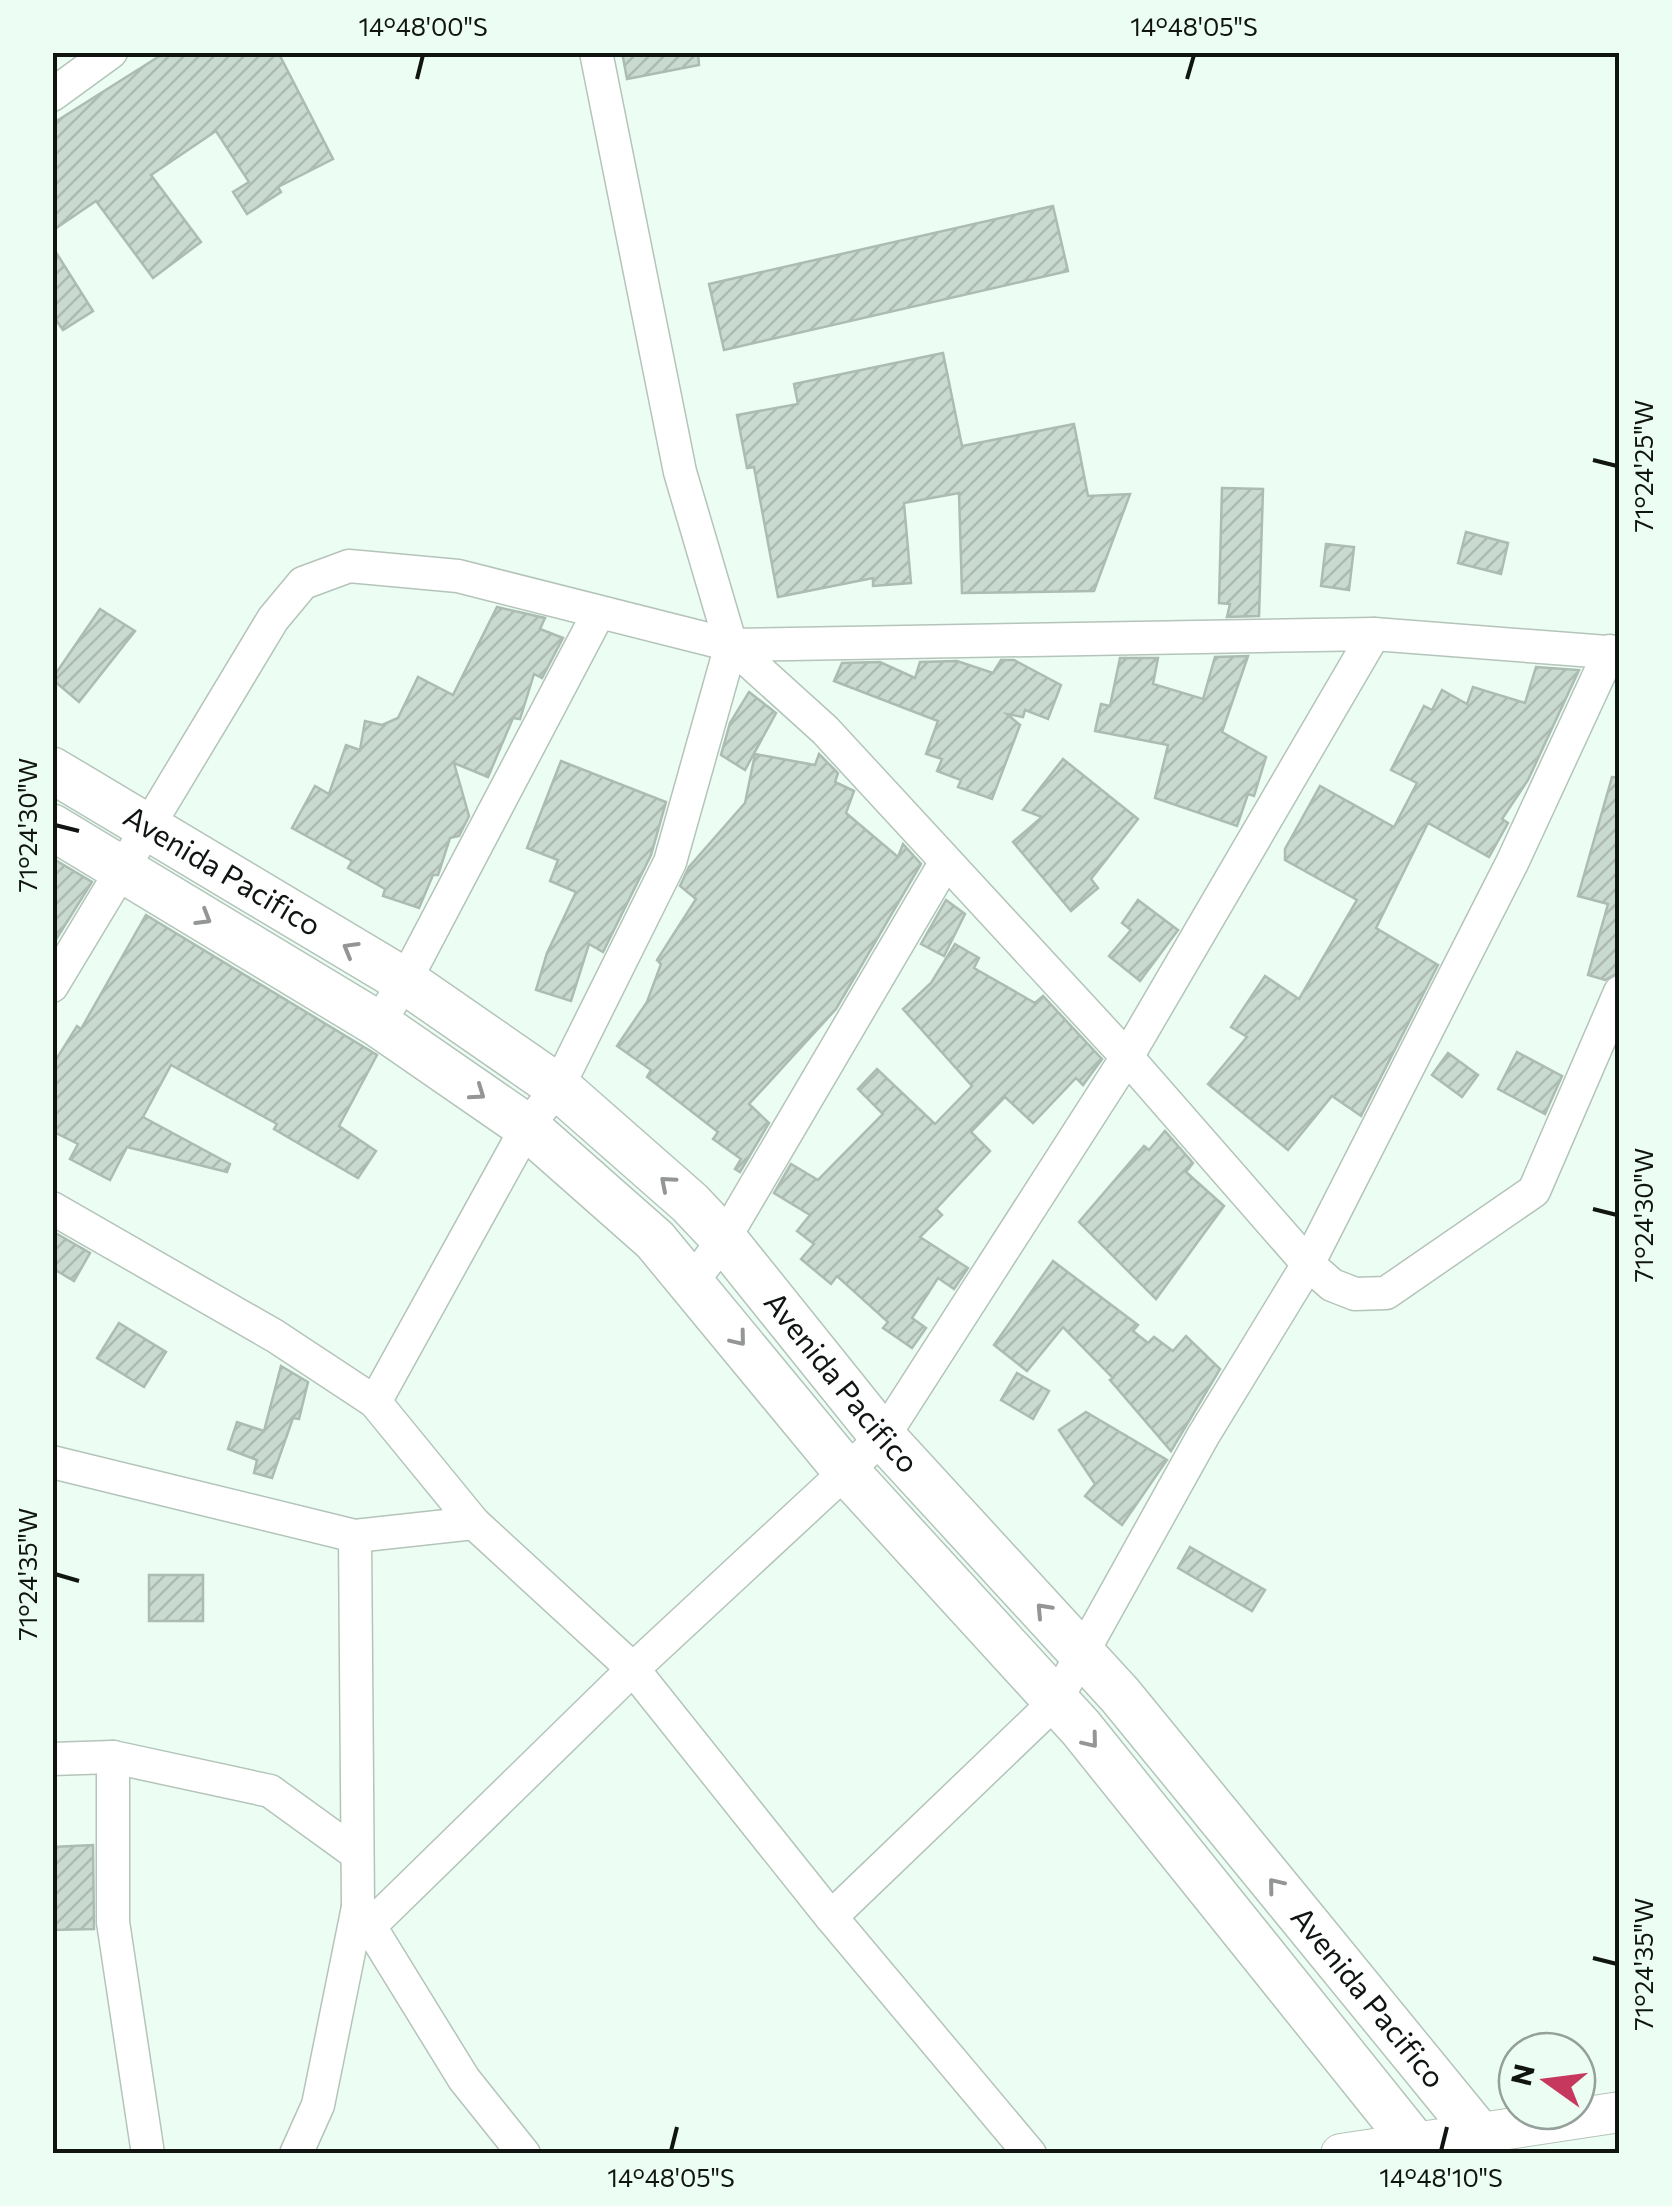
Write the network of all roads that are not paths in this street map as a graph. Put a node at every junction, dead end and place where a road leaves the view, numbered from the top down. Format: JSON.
{"nodes":[{"id":1,"x":111,"y":52,"type":"edge"},
{"id":2,"x":596,"y":52,"type":"edge"},
{"id":3,"x":52,"y":94,"type":"edge"},
{"id":4,"x":598,"y":614,"type":"junction"},
{"id":5,"x":1374,"y":634,"type":"junction"},
{"id":6,"x":731,"y":645,"type":"junction"},
{"id":7,"x":1615,"y":652,"type":"edge"},
{"id":8,"x":52,"y":770,"type":"edge"},
{"id":9,"x":52,"y":827,"type":"edge"},
{"id":10,"x":144,"y":828,"type":"junction"},
{"id":11,"x":945,"y":862,"type":"junction"},
{"id":12,"x":121,"y":868,"type":"junction"},
{"id":13,"x":405,"y":981,"type":"junction"},
{"id":14,"x":52,"y":986,"type":"edge"},
{"id":15,"x":1620,"y":992,"type":"edge"},
{"id":16,"x":378,"y":1024,"type":"junction"},
{"id":17,"x":1127,"y":1057,"type":"junction"},
{"id":18,"x":558,"y":1087,"type":"junction"},
{"id":19,"x":526,"y":1127,"type":"junction"},
{"id":20,"x":52,"y":1208,"type":"edge"},
{"id":21,"x":724,"y":1238,"type":"junction"},
{"id":22,"x":1308,"y":1264,"type":"junction"},
{"id":23,"x":693,"y":1281,"type":"junction"},
{"id":24,"x":375,"y":1402,"type":"junction"},
{"id":25,"x":884,"y":1437,"type":"junction"},
{"id":26,"x":52,"y":1462,"type":"edge"},
{"id":27,"x":845,"y":1470,"type":"junction"},
{"id":28,"x":474,"y":1523,"type":"junction"},
{"id":29,"x":355,"y":1536,"type":"junction"},
{"id":30,"x":1081,"y":1652,"type":"junction"},
{"id":31,"x":633,"y":1670,"type":"junction"},
{"id":32,"x":1055,"y":1702,"type":"junction"},
{"id":33,"x":113,"y":1757,"type":"junction"},
{"id":34,"x":52,"y":1758,"type":"edge"},
{"id":35,"x":357,"y":1854,"type":"junction"},
{"id":36,"x":364,"y":1917,"type":"junction"},
{"id":37,"x":832,"y":1917,"type":"junction"},
{"id":38,"x":1620,"y":2112,"type":"edge"},
{"id":39,"x":1482,"y":2144,"type":"edge"},
{"id":40,"x":1420,"y":2148,"type":"edge"},
{"id":41,"x":148,"y":2154,"type":"edge"},
{"id":42,"x":296,"y":2154,"type":"edge"},
{"id":43,"x":524,"y":2154,"type":"edge"},
{"id":44,"x":1030,"y":2154,"type":"edge"},
{"id":45,"x":1341,"y":2154,"type":"edge"}],
"edges":[{"from":1,"to":3,"type":"street"},
{"from":2,"to":6,"type":"street"},
{"from":4,"to":6,"type":"street"},
{"from":4,"to":10,"type":"street"},
{"from":4,"to":13,"type":"street"},
{"from":5,"to":6,"type":"street"},
{"from":5,"to":7,"type":"street"},
{"from":5,"to":17,"type":"street"},
{"from":6,"to":11,"type":"street"},
{"from":6,"to":18,"type":"street"},
{"from":7,"to":22,"type":"street"},
{"from":8,"to":10,"type":"main road","name":"Avenida Pacifico"},
{"from":9,"to":12,"type":"main road","name":"Avenida Pacifico"},
{"from":10,"to":12,"type":"street"},
{"from":13,"to":10,"type":"main road","name":"Avenida Pacifico","one_way":true},
{"from":11,"to":17,"type":"street"},
{"from":11,"to":21,"type":"street"},
{"from":12,"to":14,"type":"street"},
{"from":12,"to":16,"type":"main road","name":"Avenida Pacifico","one_way":true},
{"from":13,"to":16,"type":"street"},
{"from":13,"to":18,"type":"main road","name":"Avenida Pacifico"},
{"from":15,"to":22,"type":"street"},
{"from":16,"to":19,"type":"main road","name":"Avenida Pacifico","one_way":true},
{"from":17,"to":22,"type":"street"},
{"from":17,"to":25,"type":"street"},
{"from":18,"to":19,"type":"street"},
{"from":21,"to":18,"type":"main road","name":"Avenida Pacifico","one_way":true},
{"from":19,"to":23,"type":"main road","name":"Avenida Pacifico"},
{"from":19,"to":24,"type":"street"},
{"from":20,"to":24,"type":"street"},
{"from":21,"to":23,"type":"street"},
{"from":21,"to":25,"type":"main road","name":"Avenida Pacifico"},
{"from":22,"to":30,"type":"street"},
{"from":23,"to":27,"type":"main road","name":"Avenida Pacifico","one_way":true},
{"from":24,"to":28,"type":"street"},
{"from":25,"to":27,"type":"street"},
{"from":30,"to":25,"type":"main road","name":"Avenida Pacifico","one_way":true},
{"from":26,"to":29,"type":"street"},
{"from":27,"to":31,"type":"street"},
{"from":27,"to":32,"type":"main road","name":"Avenida Pacifico"},
{"from":28,"to":29,"type":"street"},
{"from":28,"to":31,"type":"street"},
{"from":29,"to":35,"type":"street"},
{"from":30,"to":32,"type":"street"},
{"from":39,"to":30,"type":"main road","name":"Avenida Pacifico","one_way":true},
{"from":31,"to":36,"type":"street"},
{"from":31,"to":37,"type":"street"},
{"from":32,"to":37,"type":"street"},
{"from":32,"to":40,"type":"main road","name":"Avenida Pacifico","one_way":true},
{"from":33,"to":34,"type":"street"},
{"from":33,"to":35,"type":"street"},
{"from":33,"to":41,"type":"street"},
{"from":35,"to":36,"type":"street"},
{"from":36,"to":42,"type":"street"},
{"from":36,"to":43,"type":"street"},
{"from":37,"to":44,"type":"street"},
{"from":38,"to":39,"type":"street"},
{"from":39,"to":40,"type":"street"},
{"from":40,"to":45,"type":"street"}]}
